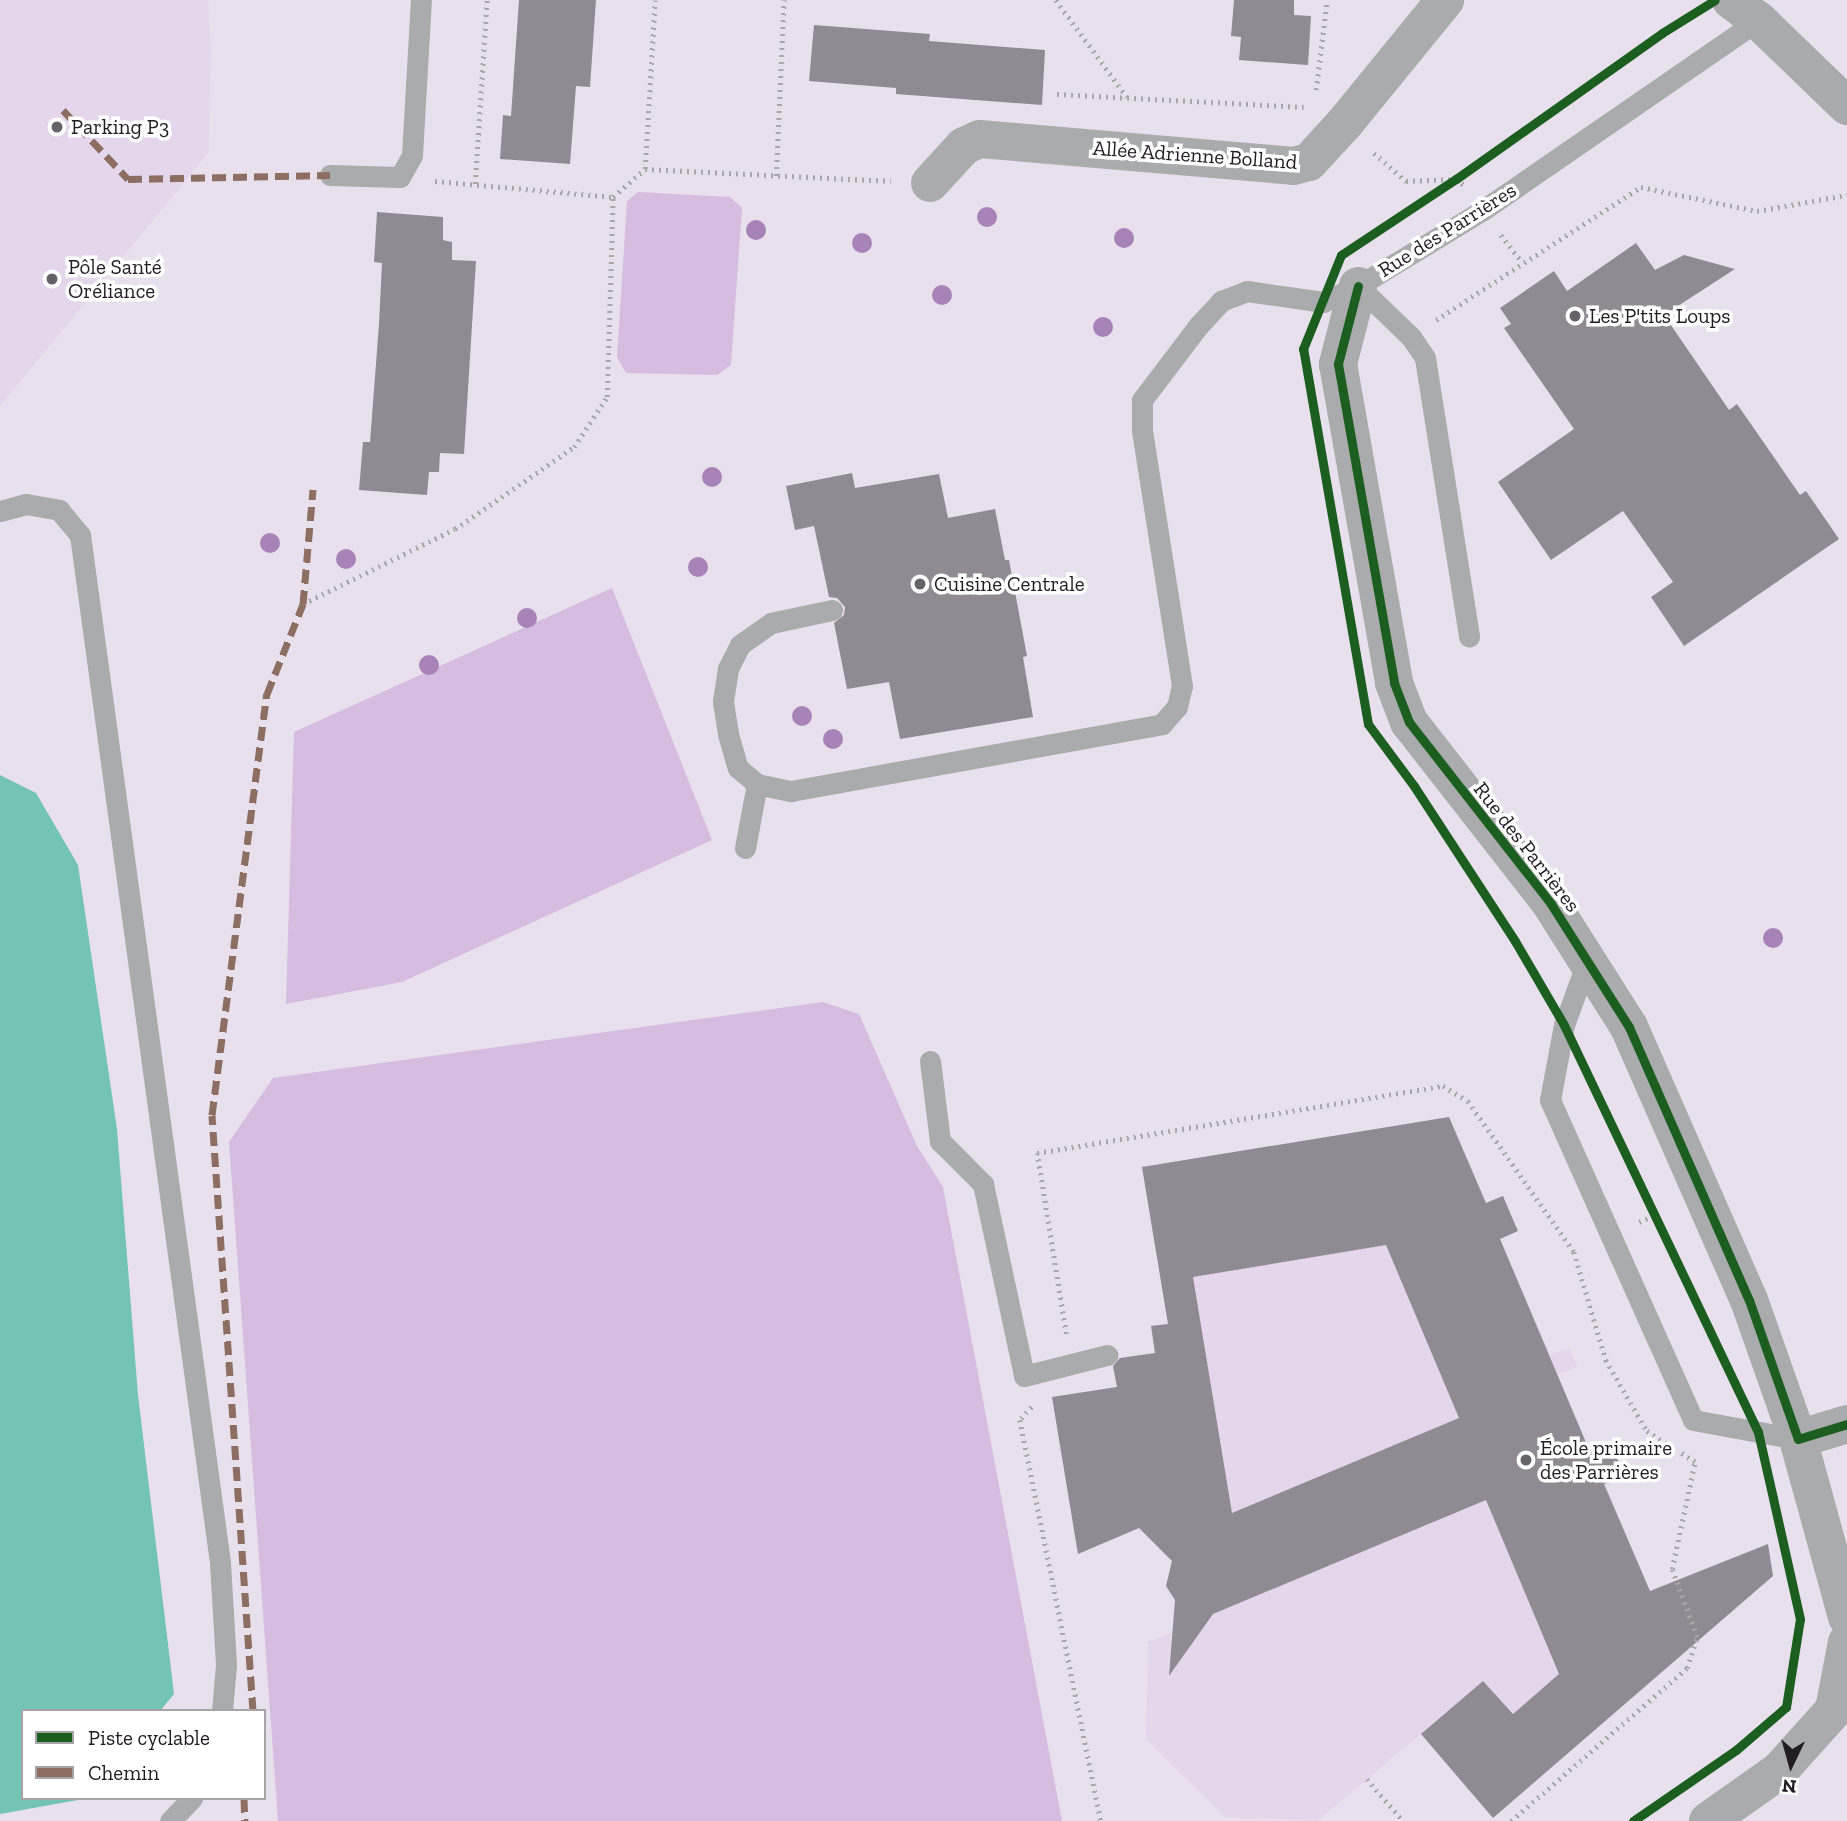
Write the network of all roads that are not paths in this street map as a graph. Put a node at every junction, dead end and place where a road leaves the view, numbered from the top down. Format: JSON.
{"nodes":[{"id":1,"x":421,"y":0,"type":"edge"},
{"id":2,"x":1445,"y":0,"type":"edge"},
{"id":3,"x":1745,"y":10,"type":"edge"},
{"id":4,"x":1847,"y":106,"type":"edge"},
{"id":5,"x":330,"y":175,"type":"dead end"},
{"id":6,"x":930,"y":183,"type":"road end"},
{"id":7,"x":1358,"y":286,"type":"junction"},
{"id":8,"x":0,"y":511,"type":"edge"},
{"id":9,"x":832,"y":610,"type":"dead end"},
{"id":10,"x":1469,"y":637,"type":"dead end"},
{"id":11,"x":757,"y":784,"type":"junction"},
{"id":12,"x":745,"y":848,"type":"dead end"},
{"id":13,"x":1588,"y":959,"type":"junction"},
{"id":14,"x":930,"y":1062,"type":"dead end"},
{"id":15,"x":1107,"y":1355,"type":"dead end"},
{"id":16,"x":1847,"y":1424,"type":"edge"},
{"id":17,"x":1798,"y":1439,"type":"junction"},
{"id":18,"x":1847,"y":1617,"type":"edge"},
{"id":19,"x":1847,"y":1643,"type":"edge"},
{"id":20,"x":222,"y":1709,"type":"edge"},
{"id":21,"x":190,"y":1800,"type":"edge"},
{"id":22,"x":170,"y":1821,"type":"edge"},
{"id":23,"x":1708,"y":1821,"type":"edge"}],
"edges":[{"from":1,"to":5,"type":"lane"},
{"from":2,"to":6,"type":"street","name":"Allée Adrienne Bolland"},
{"from":3,"to":4,"type":"main road"},
{"from":3,"to":7,"type":"lane","name":"Rue des Parrières"},
{"from":7,"to":10,"type":"lane"},
{"from":7,"to":11,"type":"lane"},
{"from":7,"to":13,"type":"street","name":"Rue des Parrières"},
{"from":8,"to":20,"type":"lane"},
{"from":9,"to":11,"type":"lane"},
{"from":11,"to":12,"type":"lane"},
{"from":13,"to":17,"type":"street","name":"Rue des Parrières"},
{"from":13,"to":17,"type":"lane"},
{"from":14,"to":15,"type":"lane"},
{"from":16,"to":17,"type":"street"},
{"from":17,"to":18,"type":"street","name":"Rue des Parrières"},
{"from":19,"to":23,"type":"street"},
{"from":21,"to":22,"type":"lane"}]}
